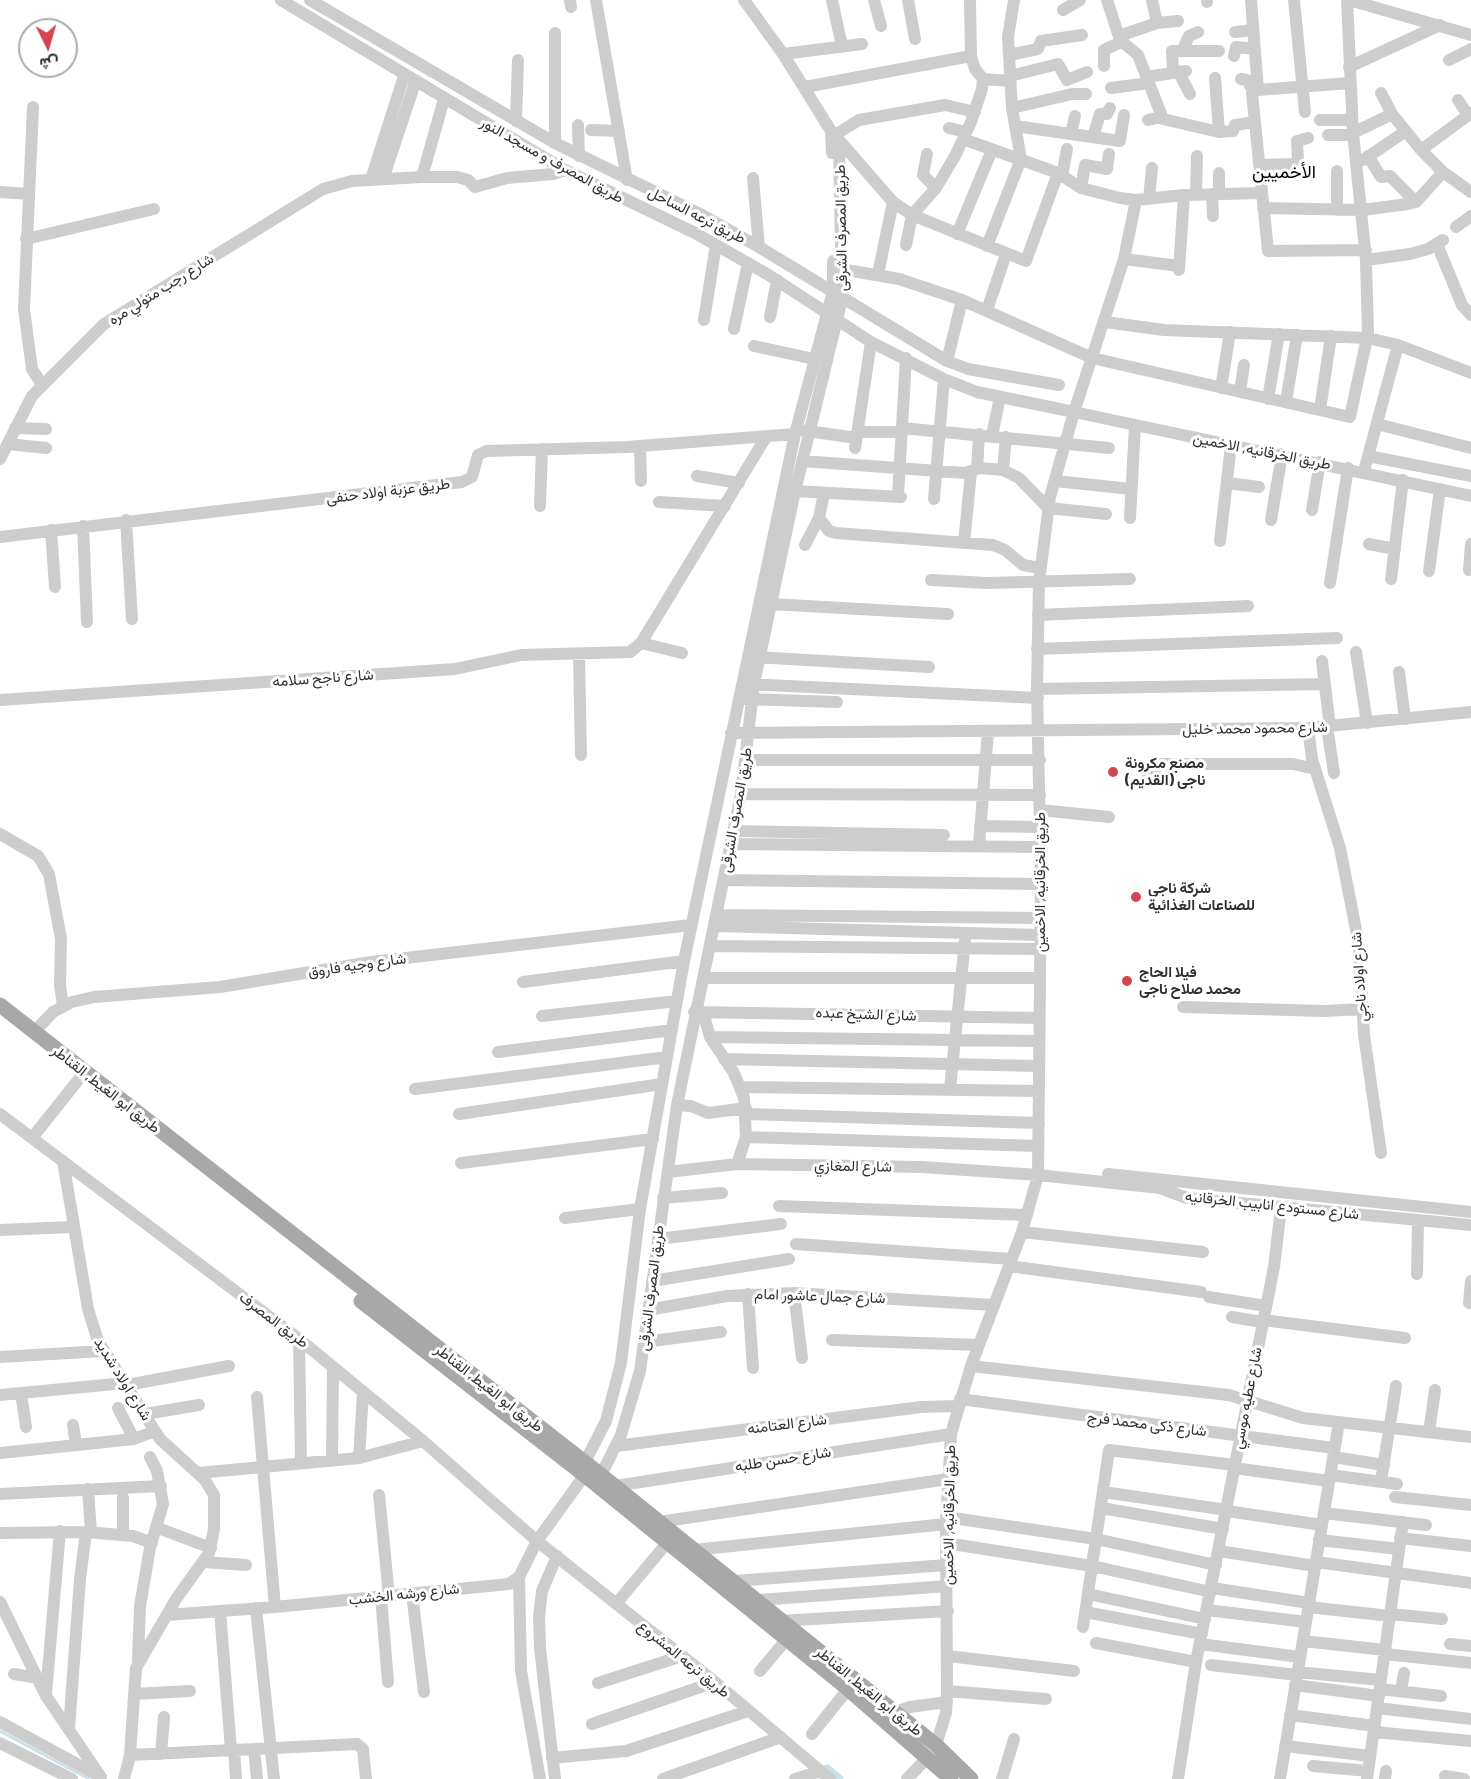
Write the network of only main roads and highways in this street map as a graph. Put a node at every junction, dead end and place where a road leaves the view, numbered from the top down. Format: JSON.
{"nodes":[{"id":1,"x":0,"y":1005,"type":"edge"},
{"id":2,"x":0,"y":1018,"type":"edge"},
{"id":3,"x":584,"y":1469,"type":"junction"},
{"id":4,"x":932,"y":1751,"type":"junction"},
{"id":5,"x":951,"y":1779,"type":"edge"},
{"id":6,"x":971,"y":1779,"type":"edge"}],
"edges":[{"from":1,"to":3,"type":"main road","name":"طريق ابو الغيط, القناطر"},
{"from":2,"to":3,"type":"main road","name":"طريق ابو الغيط, القناطر"},
{"from":3,"to":4,"type":"main road","name":"طريق ابو الغيط, القناطر"},
{"from":3,"to":4,"type":"main road","name":"طريق ابو الغيط, القناطر"},
{"from":4,"to":5,"type":"main road","name":"طريق ابو الغيط, القناطر"},
{"from":4,"to":6,"type":"main road","name":"طريق ابو الغيط, القناطر"}]}
